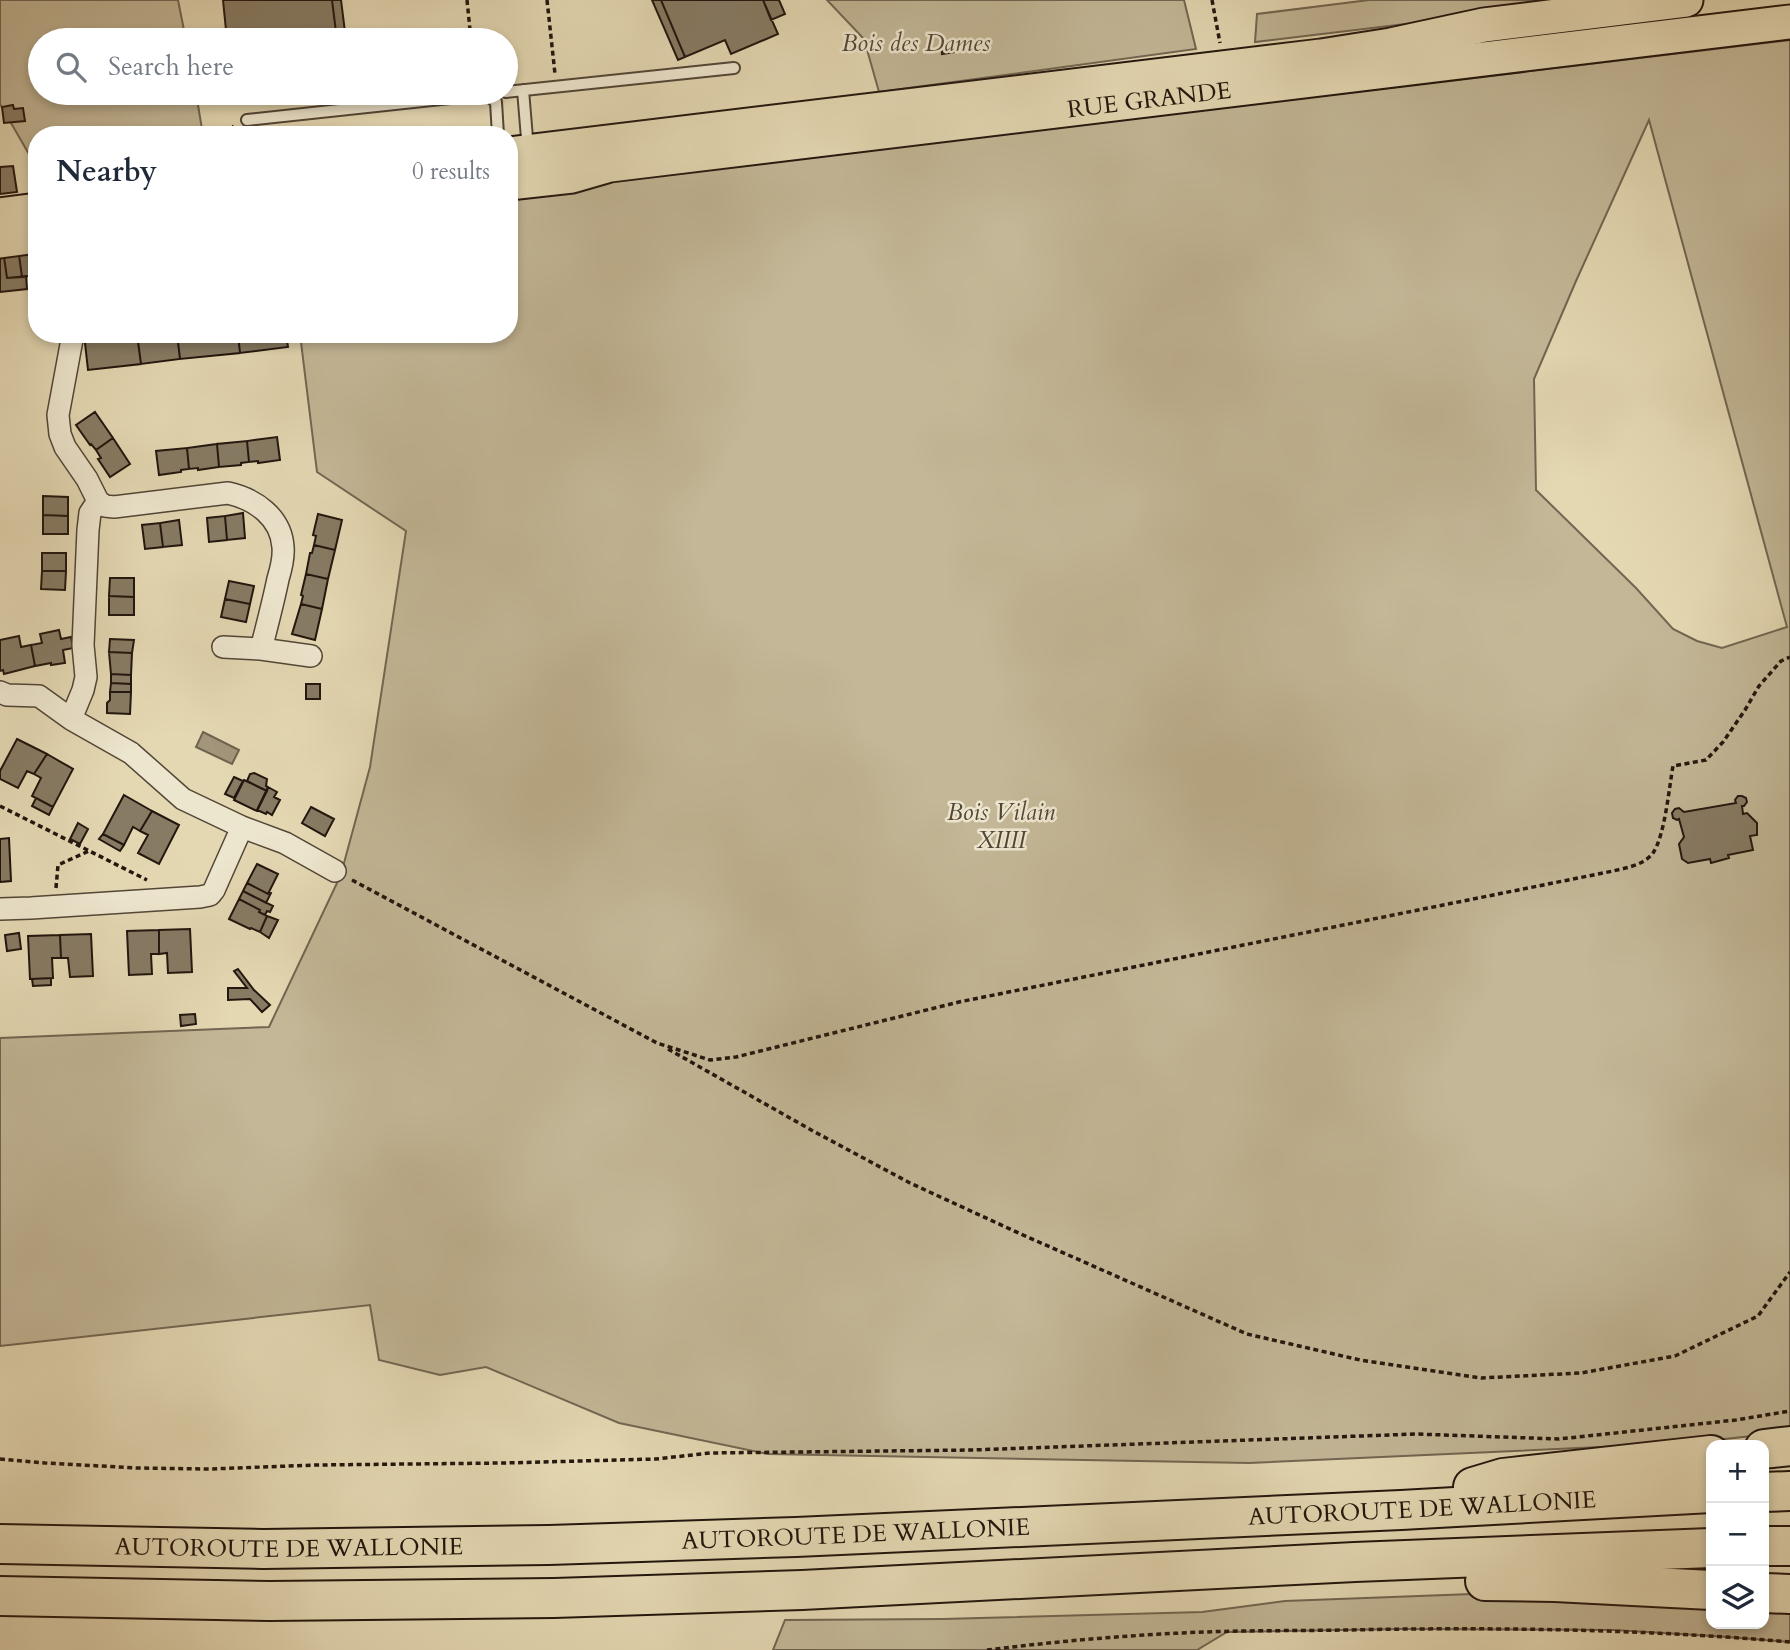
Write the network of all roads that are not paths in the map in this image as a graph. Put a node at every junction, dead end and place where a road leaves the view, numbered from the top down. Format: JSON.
{"nodes":[{"id":1,"x":1686,"y":0,"type":"edge"},
{"id":2,"x":1790,"y":22,"type":"edge"},
{"id":3,"x":734,"y":68,"type":"dead end"},
{"id":4,"x":523,"y":90,"type":"junction"},
{"id":5,"x":518,"y":91,"type":"edge"},
{"id":6,"x":383,"y":105,"type":"edge"},
{"id":7,"x":496,"y":105,"type":"edge"},
{"id":8,"x":247,"y":120,"type":"dead end"},
{"id":9,"x":498,"y":126,"type":"edge"},
{"id":10,"x":518,"y":138,"type":"edge"},
{"id":11,"x":518,"y":166,"type":"edge"},
{"id":12,"x":518,"y":167,"type":"edge"},
{"id":13,"x":28,"y":211,"type":"edge"},
{"id":14,"x":0,"y":215,"type":"edge"},
{"id":15,"x":28,"y":237,"type":"edge"},
{"id":16,"x":0,"y":241,"type":"edge"},
{"id":17,"x":72,"y":343,"type":"edge"},
{"id":18,"x":98,"y":501,"type":"junction"},
{"id":19,"x":223,"y":647,"type":"dead end"},
{"id":20,"x":261,"y":649,"type":"junction"},
{"id":21,"x":311,"y":656,"type":"dead end"},
{"id":22,"x":0,"y":692,"type":"edge"},
{"id":23,"x":71,"y":719,"type":"junction"},
{"id":24,"x":242,"y":827,"type":"junction"},
{"id":25,"x":335,"y":871,"type":"road end"},
{"id":26,"x":0,"y":909,"type":"edge"},
{"id":27,"x":1790,"y":1446,"type":"edge"},
{"id":28,"x":1769,"y":1448,"type":"edge"},
{"id":29,"x":1706,"y":1456,"type":"edge"},
{"id":30,"x":1769,"y":1492,"type":"edge"},
{"id":31,"x":1790,"y":1492,"type":"edge"},
{"id":32,"x":1706,"y":1493,"type":"edge"},
{"id":33,"x":1401,"y":1510,"type":"junction"},
{"id":34,"x":0,"y":1544,"type":"edge"},
{"id":35,"x":1769,"y":1546,"type":"edge"},
{"id":36,"x":1790,"y":1546,"type":"edge"},
{"id":37,"x":1706,"y":1548,"type":"edge"},
{"id":38,"x":1355,"y":1562,"type":"junction"},
{"id":39,"x":1706,"y":1590,"type":"edge"},
{"id":40,"x":1769,"y":1593,"type":"edge"},
{"id":41,"x":1790,"y":1594,"type":"edge"},
{"id":42,"x":0,"y":1596,"type":"edge"}],
"edges":[{"from":1,"to":11,"type":"main road","name":"RUE GRANDE"},
{"from":2,"to":12,"type":"main road","name":"RUE GRANDE"},
{"from":3,"to":4,"type":"lane"},
{"from":4,"to":5,"type":"lane"},
{"from":4,"to":10,"type":"lane"},
{"from":6,"to":8,"type":"lane"},
{"from":7,"to":9,"type":"lane"},
{"from":13,"to":14,"type":"main road"},
{"from":15,"to":16,"type":"main road"},
{"from":17,"to":18,"type":"street"},
{"from":18,"to":20,"type":"street"},
{"from":18,"to":23,"type":"street"},
{"from":19,"to":20,"type":"street"},
{"from":20,"to":21,"type":"street"},
{"from":22,"to":23,"type":"street"},
{"from":23,"to":24,"type":"street"},
{"from":24,"to":25,"type":"street"},
{"from":24,"to":26,"type":"street"},
{"from":27,"to":28,"type":"highway"},
{"from":29,"to":33,"type":"highway"},
{"from":30,"to":31,"type":"highway"},
{"from":32,"to":33,"type":"highway","name":"AUTOROUTE DE WALLONIE"},
{"from":33,"to":34,"type":"highway","name":"AUTOROUTE DE WALLONIE"},
{"from":35,"to":36,"type":"highway"},
{"from":37,"to":38,"type":"highway","name":"AUTOROUTE DE WALLONIE"},
{"from":38,"to":39,"type":"highway"},
{"from":38,"to":42,"type":"highway","name":"AUTOROUTE DE WALLONIE"},
{"from":40,"to":41,"type":"highway"}]}
